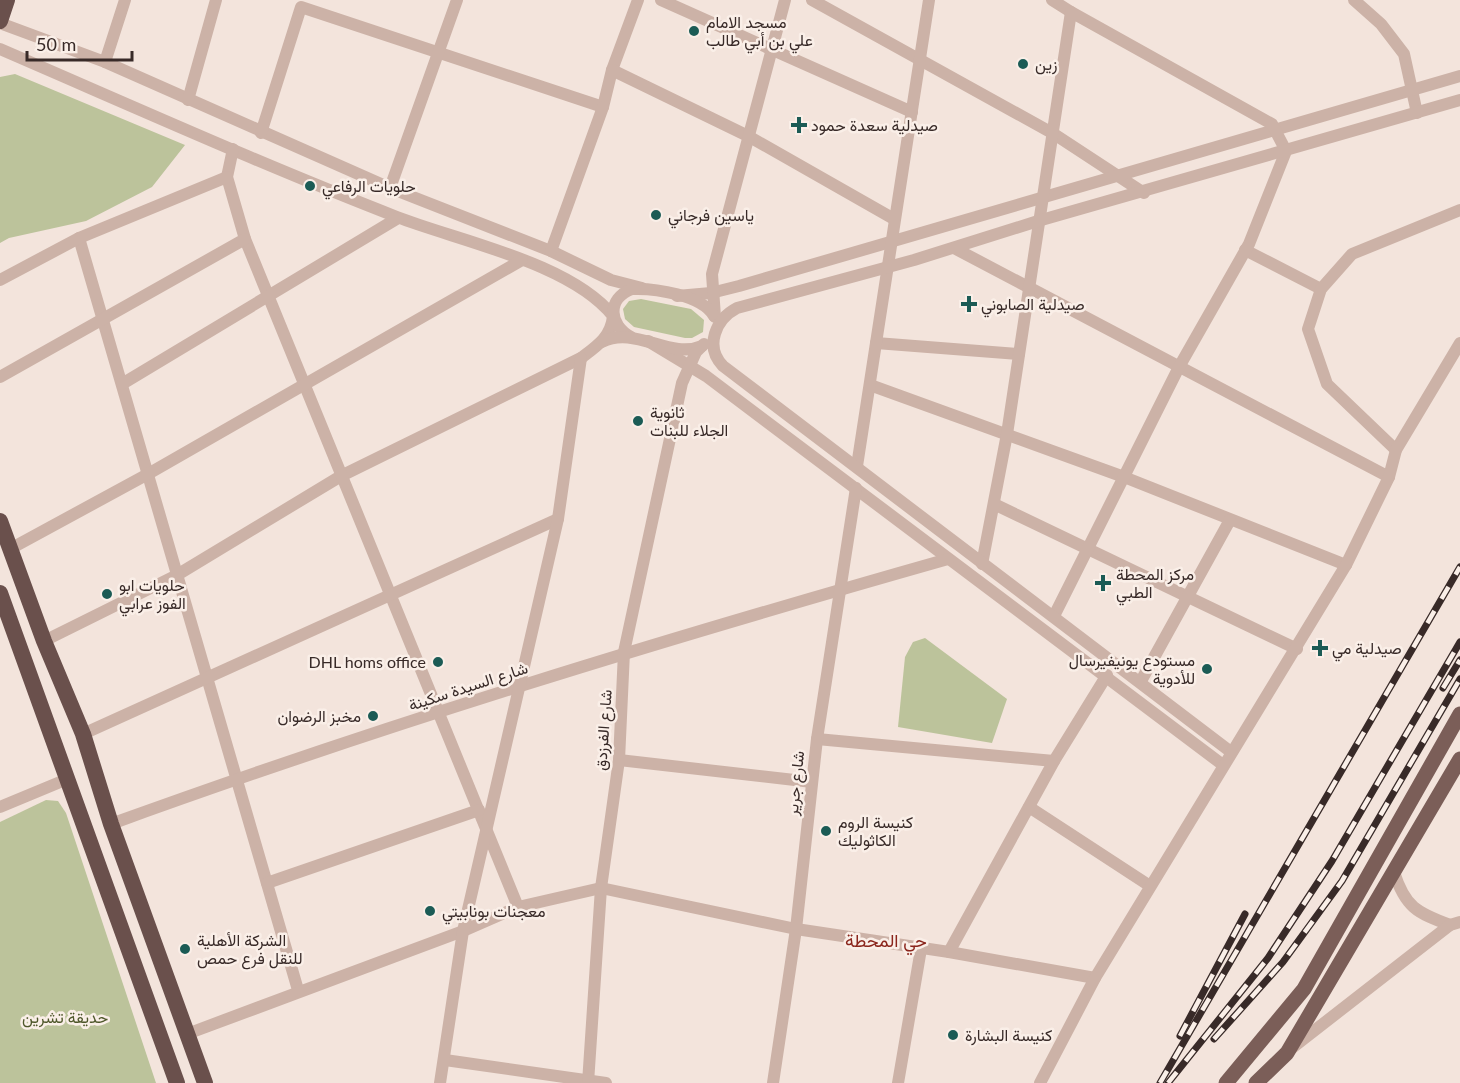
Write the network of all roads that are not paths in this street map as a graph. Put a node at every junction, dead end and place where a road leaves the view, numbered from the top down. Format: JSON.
{"nodes":[{"id":1,"x":7,"y":0,"type":"edge"},
{"id":2,"x":125,"y":0,"type":"edge"},
{"id":3,"x":216,"y":0,"type":"edge"},
{"id":4,"x":457,"y":0,"type":"edge"},
{"id":5,"x":638,"y":0,"type":"edge"},
{"id":6,"x":662,"y":0,"type":"edge"},
{"id":7,"x":785,"y":0,"type":"edge"},
{"id":8,"x":812,"y":0,"type":"edge"},
{"id":9,"x":929,"y":0,"type":"edge"},
{"id":10,"x":1052,"y":0,"type":"edge"},
{"id":11,"x":1354,"y":0,"type":"edge"},
{"id":12,"x":302,"y":4,"type":"edge"},
{"id":13,"x":1071,"y":12,"type":"junction"},
{"id":14,"x":0,"y":22,"type":"edge"},
{"id":15,"x":771,"y":48,"type":"junction"},
{"id":16,"x":0,"y":49,"type":"edge"},
{"id":17,"x":439,"y":51,"type":"junction"},
{"id":18,"x":920,"y":60,"type":"junction"},
{"id":19,"x":105,"y":62,"type":"junction"},
{"id":20,"x":612,"y":70,"type":"junction"},
{"id":21,"x":1460,"y":76,"type":"edge"},
{"id":22,"x":1412,"y":90,"type":"junction"},
{"id":23,"x":188,"y":100,"type":"junction"},
{"id":24,"x":1460,"y":100,"type":"edge"},
{"id":25,"x":603,"y":107,"type":"junction"},
{"id":26,"x":912,"y":112,"type":"junction"},
{"id":27,"x":1417,"y":113,"type":"junction"},
{"id":28,"x":1275,"y":130,"type":"junction"},
{"id":29,"x":261,"y":133,"type":"junction"},
{"id":30,"x":1054,"y":134,"type":"junction"},
{"id":31,"x":748,"y":136,"type":"junction"},
{"id":32,"x":233,"y":150,"type":"junction"},
{"id":33,"x":1286,"y":151,"type":"junction"},
{"id":34,"x":1118,"y":176,"type":"junction"},
{"id":35,"x":227,"y":177,"type":"junction"},
{"id":36,"x":390,"y":188,"type":"junction"},
{"id":37,"x":1144,"y":193,"type":"junction"},
{"id":38,"x":1042,"y":199,"type":"junction"},
{"id":39,"x":1460,"y":210,"type":"edge"},
{"id":40,"x":398,"y":218,"type":"junction"},
{"id":41,"x":894,"y":219,"type":"junction"},
{"id":42,"x":1038,"y":221,"type":"junction"},
{"id":43,"x":79,"y":238,"type":"junction"},
{"id":44,"x":245,"y":238,"type":"junction"},
{"id":45,"x":891,"y":241,"type":"junction"},
{"id":46,"x":954,"y":248,"type":"junction"},
{"id":47,"x":1245,"y":250,"type":"junction"},
{"id":48,"x":551,"y":251,"type":"junction"},
{"id":49,"x":522,"y":260,"type":"junction"},
{"id":50,"x":888,"y":267,"type":"junction"},
{"id":51,"x":712,"y":274,"type":"junction"},
{"id":52,"x":0,"y":280,"type":"edge"},
{"id":53,"x":642,"y":288,"type":"junction"},
{"id":54,"x":1029,"y":288,"type":"junction"},
{"id":55,"x":1321,"y":289,"type":"junction"},
{"id":56,"x":711,"y":293,"type":"junction"},
{"id":57,"x":269,"y":295,"type":"junction"},
{"id":58,"x":681,"y":295,"type":"junction"},
{"id":59,"x":613,"y":316,"type":"junction"},
{"id":60,"x":103,"y":320,"type":"junction"},
{"id":61,"x":715,"y":323,"type":"junction"},
{"id":62,"x":631,"y":337,"type":"junction"},
{"id":63,"x":648,"y":340,"type":"junction"},
{"id":64,"x":876,"y":343,"type":"junction"},
{"id":65,"x":599,"y":344,"type":"junction"},
{"id":66,"x":1460,"y":344,"type":"edge"},
{"id":67,"x":704,"y":345,"type":"junction"},
{"id":68,"x":668,"y":351,"type":"junction"},
{"id":69,"x":1019,"y":354,"type":"junction"},
{"id":70,"x":581,"y":358,"type":"junction"},
{"id":71,"x":689,"y":364,"type":"junction"},
{"id":72,"x":1179,"y":367,"type":"junction"},
{"id":73,"x":0,"y":377,"type":"edge"},
{"id":74,"x":682,"y":383,"type":"junction"},
{"id":75,"x":122,"y":384,"type":"junction"},
{"id":76,"x":302,"y":384,"type":"junction"},
{"id":77,"x":870,"y":385,"type":"junction"},
{"id":78,"x":1007,"y":434,"type":"junction"},
{"id":79,"x":1396,"y":450,"type":"junction"},
{"id":80,"x":857,"y":466,"type":"junction"},
{"id":81,"x":148,"y":474,"type":"junction"},
{"id":82,"x":341,"y":476,"type":"junction"},
{"id":83,"x":1124,"y":477,"type":"junction"},
{"id":84,"x":1389,"y":477,"type":"junction"},
{"id":85,"x":856,"y":488,"type":"junction"},
{"id":86,"x":994,"y":504,"type":"junction"},
{"id":87,"x":558,"y":519,"type":"junction"},
{"id":88,"x":0,"y":520,"type":"edge"},
{"id":89,"x":1230,"y":520,"type":"junction"},
{"id":90,"x":10,"y":549,"type":"junction"},
{"id":91,"x":1090,"y":549,"type":"junction"},
{"id":92,"x":948,"y":559,"type":"junction"},
{"id":93,"x":982,"y":564,"type":"junction"},
{"id":94,"x":1346,"y":565,"type":"junction"},
{"id":95,"x":177,"y":575,"type":"junction"},
{"id":96,"x":840,"y":590,"type":"junction"},
{"id":97,"x":0,"y":593,"type":"edge"},
{"id":98,"x":392,"y":595,"type":"junction"},
{"id":99,"x":1187,"y":597,"type":"junction"},
{"id":100,"x":1054,"y":616,"type":"junction"},
{"id":101,"x":8,"y":631,"type":"edge"},
{"id":102,"x":44,"y":641,"type":"junction"},
{"id":103,"x":1297,"y":649,"type":"junction"},
{"id":104,"x":624,"y":652,"type":"junction"},
{"id":105,"x":1107,"y":675,"type":"junction"},
{"id":106,"x":208,"y":678,"type":"junction"},
{"id":107,"x":1141,"y":681,"type":"junction"},
{"id":108,"x":519,"y":686,"type":"junction"},
{"id":109,"x":438,"y":714,"type":"junction"},
{"id":110,"x":1460,"y":714,"type":"edge"},
{"id":111,"x":82,"y":734,"type":"junction"},
{"id":112,"x":817,"y":739,"type":"junction"},
{"id":113,"x":1231,"y":752,"type":"junction"},
{"id":114,"x":1460,"y":759,"type":"edge"},
{"id":115,"x":619,"y":760,"type":"junction"},
{"id":116,"x":1054,"y":761,"type":"junction"},
{"id":117,"x":1223,"y":765,"type":"junction"},
{"id":118,"x":237,"y":778,"type":"junction"},
{"id":119,"x":65,"y":780,"type":"junction"},
{"id":120,"x":812,"y":782,"type":"junction"},
{"id":121,"x":0,"y":798,"type":"edge"},
{"id":122,"x":14,"y":801,"type":"junction"},
{"id":123,"x":0,"y":807,"type":"edge"},
{"id":124,"x":1029,"y":807,"type":"junction"},
{"id":125,"x":479,"y":810,"type":"junction"},
{"id":126,"x":111,"y":824,"type":"junction"},
{"id":127,"x":486,"y":831,"type":"junction"},
{"id":128,"x":1394,"y":872,"type":"junction"},
{"id":129,"x":267,"y":883,"type":"junction"},
{"id":130,"x":1150,"y":886,"type":"junction"},
{"id":131,"x":601,"y":888,"type":"junction"},
{"id":132,"x":518,"y":907,"type":"junction"},
{"id":133,"x":1455,"y":924,"type":"edge"},
{"id":134,"x":796,"y":929,"type":"junction"},
{"id":135,"x":463,"y":931,"type":"junction"},
{"id":136,"x":921,"y":949,"type":"junction"},
{"id":137,"x":949,"y":952,"type":"junction"},
{"id":138,"x":1095,"y":978,"type":"junction"},
{"id":139,"x":298,"y":990,"type":"junction"},
{"id":140,"x":187,"y":1034,"type":"junction"},
{"id":141,"x":1287,"y":1053,"type":"junction"},
{"id":142,"x":444,"y":1060,"type":"junction"},
{"id":143,"x":588,"y":1080,"type":"edge"},
{"id":144,"x":177,"y":1083,"type":"edge"},
{"id":145,"x":206,"y":1083,"type":"edge"},
{"id":146,"x":440,"y":1083,"type":"edge"},
{"id":147,"x":606,"y":1083,"type":"edge"},
{"id":148,"x":773,"y":1083,"type":"edge"},
{"id":149,"x":898,"y":1083,"type":"edge"},
{"id":150,"x":1040,"y":1083,"type":"edge"},
{"id":151,"x":1226,"y":1083,"type":"edge"},
{"id":152,"x":1256,"y":1083,"type":"edge"}],
"edges":[{"from":1,"to":14,"type":"highway"},
{"from":2,"to":19,"type":"street"},
{"from":3,"to":23,"type":"street"},
{"from":4,"to":17,"type":"street"},
{"from":5,"to":20,"type":"street"},
{"from":6,"to":15,"type":"street"},
{"from":7,"to":15,"type":"street"},
{"from":8,"to":18,"type":"street"},
{"from":9,"to":18,"type":"street"},
{"from":10,"to":13,"type":"street"},
{"from":11,"to":22,"type":"street"},
{"from":12,"to":17,"type":"street"},
{"from":12,"to":29,"type":"street"},
{"from":13,"to":28,"type":"street"},
{"from":13,"to":30,"type":"street"},
{"from":14,"to":19,"type":"street"},
{"from":15,"to":26,"type":"street"},
{"from":15,"to":31,"type":"street"},
{"from":16,"to":32,"type":"street"},
{"from":17,"to":25,"type":"street"},
{"from":17,"to":36,"type":"street"},
{"from":18,"to":26,"type":"street"},
{"from":18,"to":30,"type":"street"},
{"from":19,"to":23,"type":"street"},
{"from":20,"to":25,"type":"street"},
{"from":20,"to":31,"type":"street"},
{"from":21,"to":22,"type":"street"},
{"from":22,"to":27,"type":"street"},
{"from":22,"to":28,"type":"street"},
{"from":23,"to":29,"type":"street"},
{"from":24,"to":27,"type":"street","name":"شارع الفرزدق"},
{"from":25,"to":48,"type":"street"},
{"from":26,"to":41,"type":"street"},
{"from":27,"to":33,"type":"street","name":"شارع الفرزدق"},
{"from":28,"to":33,"type":"street"},
{"from":28,"to":34,"type":"street"},
{"from":29,"to":36,"type":"street"},
{"from":30,"to":34,"type":"street"},
{"from":30,"to":38,"type":"street"},
{"from":31,"to":41,"type":"street"},
{"from":31,"to":51,"type":"street"},
{"from":32,"to":35,"type":"street"},
{"from":32,"to":40,"type":"street"},
{"from":33,"to":37,"type":"street","name":"شارع الفرزدق"},
{"from":33,"to":47,"type":"street"},
{"from":34,"to":37,"type":"street"},
{"from":34,"to":38,"type":"street"},
{"from":35,"to":43,"type":"street"},
{"from":35,"to":44,"type":"street"},
{"from":36,"to":48,"type":"street"},
{"from":37,"to":42,"type":"street","name":"شارع الفرزدق"},
{"from":38,"to":42,"type":"street"},
{"from":38,"to":45,"type":"street"},
{"from":39,"to":55,"type":"street"},
{"from":40,"to":49,"type":"street"},
{"from":40,"to":57,"type":"street"},
{"from":41,"to":45,"type":"street"},
{"from":42,"to":46,"type":"street","name":"شارع الفرزدق"},
{"from":42,"to":54,"type":"street"},
{"from":43,"to":52,"type":"street"},
{"from":43,"to":60,"type":"street"},
{"from":44,"to":57,"type":"street"},
{"from":44,"to":60,"type":"street"},
{"from":45,"to":50,"type":"street"},
{"from":45,"to":56,"type":"street"},
{"from":46,"to":50,"type":"street","name":"شارع الفرزدق"},
{"from":46,"to":54,"type":"street"},
{"from":47,"to":55,"type":"street"},
{"from":47,"to":72,"type":"street"},
{"from":48,"to":53,"type":"street"},
{"from":49,"to":59,"type":"street"},
{"from":49,"to":76,"type":"street"},
{"from":50,"to":61,"type":"street","name":"شارع الفرزدق"},
{"from":50,"to":64,"type":"street"},
{"from":51,"to":56,"type":"street"},
{"from":51,"to":58,"type":"street"},
{"from":53,"to":58,"type":"street"},
{"from":53,"to":59,"type":"street"},
{"from":54,"to":69,"type":"street"},
{"from":54,"to":72,"type":"street"},
{"from":55,"to":79,"type":"street"},
{"from":56,"to":58,"type":"street"},
{"from":56,"to":61,"type":"street"},
{"from":57,"to":75,"type":"street"},
{"from":57,"to":76,"type":"street"},
{"from":58,"to":61,"type":"street"},
{"from":59,"to":62,"type":"street"},
{"from":59,"to":65,"type":"street"},
{"from":60,"to":73,"type":"street"},
{"from":60,"to":75,"type":"street"},
{"from":61,"to":67,"type":"street","name":"شارع الفرزدق"},
{"from":61,"to":80,"type":"street"},
{"from":62,"to":63,"type":"street"},
{"from":62,"to":65,"type":"street"},
{"from":63,"to":67,"type":"street"},
{"from":63,"to":68,"type":"street"},
{"from":64,"to":69,"type":"street"},
{"from":64,"to":77,"type":"street"},
{"from":65,"to":70,"type":"street"},
{"from":66,"to":79,"type":"street"},
{"from":67,"to":71,"type":"street","name":"شارع الفرزدق"},
{"from":68,"to":71,"type":"street"},
{"from":68,"to":74,"type":"street"},
{"from":69,"to":78,"type":"street"},
{"from":70,"to":82,"type":"street"},
{"from":70,"to":87,"type":"street"},
{"from":71,"to":74,"type":"street","name":"شارع الفرزدق"},
{"from":71,"to":85,"type":"street"},
{"from":72,"to":83,"type":"street"},
{"from":72,"to":84,"type":"street"},
{"from":74,"to":104,"type":"street","name":"شارع الفرزدق"},
{"from":75,"to":81,"type":"street"},
{"from":76,"to":81,"type":"street"},
{"from":76,"to":82,"type":"street"},
{"from":77,"to":78,"type":"street"},
{"from":77,"to":80,"type":"street"},
{"from":78,"to":83,"type":"street"},
{"from":78,"to":86,"type":"street"},
{"from":79,"to":84,"type":"street"},
{"from":80,"to":93,"type":"street"},
{"from":81,"to":90,"type":"street"},
{"from":81,"to":95,"type":"street"},
{"from":82,"to":95,"type":"street"},
{"from":82,"to":98,"type":"street"},
{"from":83,"to":89,"type":"street"},
{"from":83,"to":91,"type":"street"},
{"from":84,"to":94,"type":"street"},
{"from":85,"to":92,"type":"street"},
{"from":85,"to":96,"type":"street","name":"شارع جرير"},
{"from":86,"to":91,"type":"street"},
{"from":86,"to":93,"type":"street"},
{"from":87,"to":98,"type":"street"},
{"from":87,"to":108,"type":"street"},
{"from":88,"to":90,"type":"highway"},
{"from":89,"to":94,"type":"street"},
{"from":89,"to":99,"type":"street"},
{"from":90,"to":102,"type":"highway"},
{"from":91,"to":99,"type":"street"},
{"from":91,"to":100,"type":"street"},
{"from":92,"to":96,"type":"street","name":"شارع السيدة سكينة"},
{"from":92,"to":105,"type":"street"},
{"from":93,"to":100,"type":"street"},
{"from":94,"to":103,"type":"street"},
{"from":95,"to":102,"type":"street"},
{"from":95,"to":106,"type":"street"},
{"from":96,"to":104,"type":"street","name":"شارع السيدة سكينة"},
{"from":96,"to":112,"type":"street","name":"شارع جرير"},
{"from":97,"to":101,"type":"highway"},
{"from":98,"to":106,"type":"street"},
{"from":98,"to":109,"type":"street"},
{"from":99,"to":103,"type":"street"},
{"from":99,"to":107,"type":"street"},
{"from":100,"to":107,"type":"street"},
{"from":101,"to":119,"type":"highway"},
{"from":102,"to":111,"type":"highway"},
{"from":103,"to":113,"type":"street"},
{"from":104,"to":108,"type":"street","name":"شارع السيدة سكينة"},
{"from":104,"to":115,"type":"street","name":"شارع الفرزدق"},
{"from":105,"to":116,"type":"street"},
{"from":105,"to":117,"type":"street"},
{"from":106,"to":111,"type":"street"},
{"from":106,"to":118,"type":"street"},
{"from":107,"to":113,"type":"street"},
{"from":108,"to":109,"type":"street","name":"شارع السيدة سكينة"},
{"from":108,"to":127,"type":"street"},
{"from":109,"to":118,"type":"street","name":"شارع السيدة سكينة"},
{"from":109,"to":125,"type":"street"},
{"from":110,"to":151,"type":"main road"},
{"from":111,"to":126,"type":"highway"},
{"from":112,"to":116,"type":"street"},
{"from":112,"to":120,"type":"street","name":"شارع جرير"},
{"from":113,"to":117,"type":"street"},
{"from":114,"to":128,"type":"main road"},
{"from":115,"to":120,"type":"street"},
{"from":115,"to":131,"type":"street","name":"شارع الفرزدق"},
{"from":116,"to":124,"type":"street"},
{"from":117,"to":130,"type":"street"},
{"from":118,"to":126,"type":"street","name":"شارع السيدة سكينة"},
{"from":118,"to":129,"type":"street"},
{"from":119,"to":122,"type":"street"},
{"from":119,"to":144,"type":"highway"},
{"from":120,"to":134,"type":"street","name":"شارع جرير"},
{"from":121,"to":122,"type":"street"},
{"from":122,"to":123,"type":"street"},
{"from":124,"to":130,"type":"street"},
{"from":124,"to":137,"type":"street"},
{"from":125,"to":127,"type":"street"},
{"from":125,"to":129,"type":"street"},
{"from":126,"to":140,"type":"highway"},
{"from":127,"to":132,"type":"street"},
{"from":127,"to":135,"type":"street"},
{"from":128,"to":133,"type":"street"},
{"from":128,"to":141,"type":"main road"},
{"from":129,"to":139,"type":"street"},
{"from":130,"to":138,"type":"street"},
{"from":131,"to":132,"type":"street"},
{"from":131,"to":134,"type":"street"},
{"from":131,"to":143,"type":"street","name":"شارع الفرزدق"},
{"from":132,"to":135,"type":"street"},
{"from":133,"to":141,"type":"street"},
{"from":134,"to":136,"type":"street"},
{"from":134,"to":148,"type":"street","name":"شارع جرير"},
{"from":135,"to":139,"type":"street"},
{"from":135,"to":142,"type":"street"},
{"from":136,"to":137,"type":"street"},
{"from":136,"to":149,"type":"street"},
{"from":137,"to":138,"type":"street"},
{"from":138,"to":150,"type":"street"},
{"from":139,"to":140,"type":"street"},
{"from":140,"to":145,"type":"highway"},
{"from":141,"to":152,"type":"main road"},
{"from":142,"to":143,"type":"street"},
{"from":142,"to":146,"type":"street"},
{"from":143,"to":147,"type":"street"}]}
